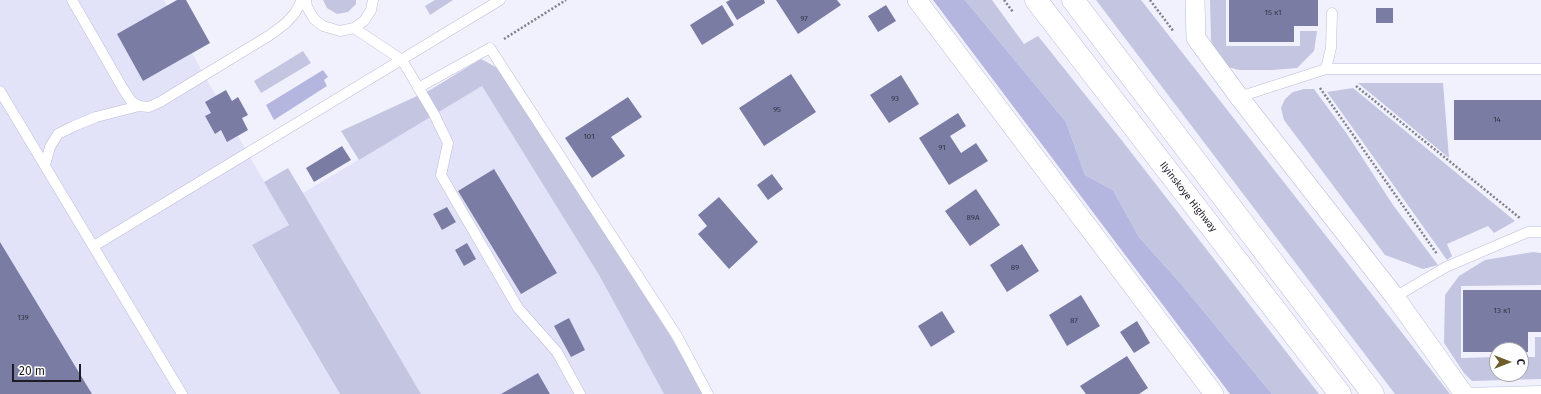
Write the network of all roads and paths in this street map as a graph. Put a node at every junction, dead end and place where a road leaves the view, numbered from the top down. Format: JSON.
{"nodes":[{"id":1,"x":72,"y":0,"type":"edge"},
{"id":2,"x":302,"y":0,"type":"edge"},
{"id":3,"x":306,"y":0,"type":"edge"},
{"id":4,"x":373,"y":0,"type":"edge"},
{"id":5,"x":500,"y":0,"type":"edge"},
{"id":6,"x":566,"y":0,"type":"edge"},
{"id":7,"x":917,"y":0,"type":"edge"},
{"id":8,"x":1004,"y":0,"type":"edge"},
{"id":9,"x":1036,"y":0,"type":"edge"},
{"id":10,"x":1073,"y":0,"type":"edge"},
{"id":11,"x":1150,"y":0,"type":"edge"},
{"id":12,"x":1195,"y":0,"type":"edge"},
{"id":13,"x":1013,"y":12,"type":"dead end"},
{"id":14,"x":1332,"y":13,"type":"dead end"},
{"id":15,"x":354,"y":28,"type":"junction"},
{"id":16,"x":1196,"y":38,"type":"junction"},
{"id":17,"x":490,"y":48,"type":"junction"},
{"id":18,"x":402,"y":60,"type":"junction"},
{"id":19,"x":1326,"y":69,"type":"junction"},
{"id":20,"x":1341,"y":69,"type":"junction"},
{"id":21,"x":1541,"y":69,"type":"edge"},
{"id":22,"x":1314,"y":73,"type":"junction"},
{"id":23,"x":418,"y":88,"type":"junction"},
{"id":24,"x":0,"y":92,"type":"edge"},
{"id":25,"x":1239,"y":97,"type":"junction"},
{"id":26,"x":139,"y":106,"type":"junction"},
{"id":27,"x":44,"y":165,"type":"junction"},
{"id":28,"x":1540,"y":232,"type":"edge"},
{"id":29,"x":94,"y":246,"type":"junction"},
{"id":30,"x":1446,"y":267,"type":"junction"},
{"id":31,"x":1395,"y":297,"type":"junction"},
{"id":32,"x":1541,"y":391,"type":"edge"},
{"id":33,"x":182,"y":394,"type":"edge"},
{"id":34,"x":580,"y":394,"type":"edge"},
{"id":35,"x":708,"y":394,"type":"edge"},
{"id":36,"x":1214,"y":394,"type":"edge"},
{"id":37,"x":1340,"y":394,"type":"edge"},
{"id":38,"x":1373,"y":394,"type":"edge"},
{"id":39,"x":1464,"y":394,"type":"edge"}],
"edges":[{"from":1,"to":26,"type":"lane"},
{"from":2,"to":26,"type":"lane"},
{"from":3,"to":15,"type":"lane"},
{"from":4,"to":15,"type":"lane"},
{"from":5,"to":18,"type":"lane"},
{"from":6,"to":17,"type":"path"},
{"from":7,"to":36,"type":"street"},
{"from":8,"to":13,"type":"path"},
{"from":9,"to":37,"type":"main road","name":"Ilyinskoye Highway"},
{"from":10,"to":38,"type":"main road"},
{"from":11,"to":16,"type":"path"},
{"from":12,"to":16,"type":"street"},
{"from":14,"to":19,"type":"lane"},
{"from":15,"to":18,"type":"lane"},
{"from":16,"to":25,"type":"street"},
{"from":17,"to":23,"type":"lane"},
{"from":17,"to":35,"type":"lane"},
{"from":18,"to":23,"type":"lane"},
{"from":18,"to":29,"type":"lane"},
{"from":19,"to":20,"type":"lane"},
{"from":19,"to":22,"type":"lane"},
{"from":20,"to":21,"type":"lane"},
{"from":20,"to":28,"type":"path"},
{"from":22,"to":25,"type":"lane"},
{"from":22,"to":30,"type":"path"},
{"from":23,"to":34,"type":"lane"},
{"from":24,"to":27,"type":"lane"},
{"from":25,"to":31,"type":"street"},
{"from":26,"to":27,"type":"lane"},
{"from":27,"to":29,"type":"lane"},
{"from":28,"to":30,"type":"lane"},
{"from":29,"to":33,"type":"lane"},
{"from":30,"to":31,"type":"lane"},
{"from":31,"to":39,"type":"street"},
{"from":32,"to":39,"type":"lane"}]}
